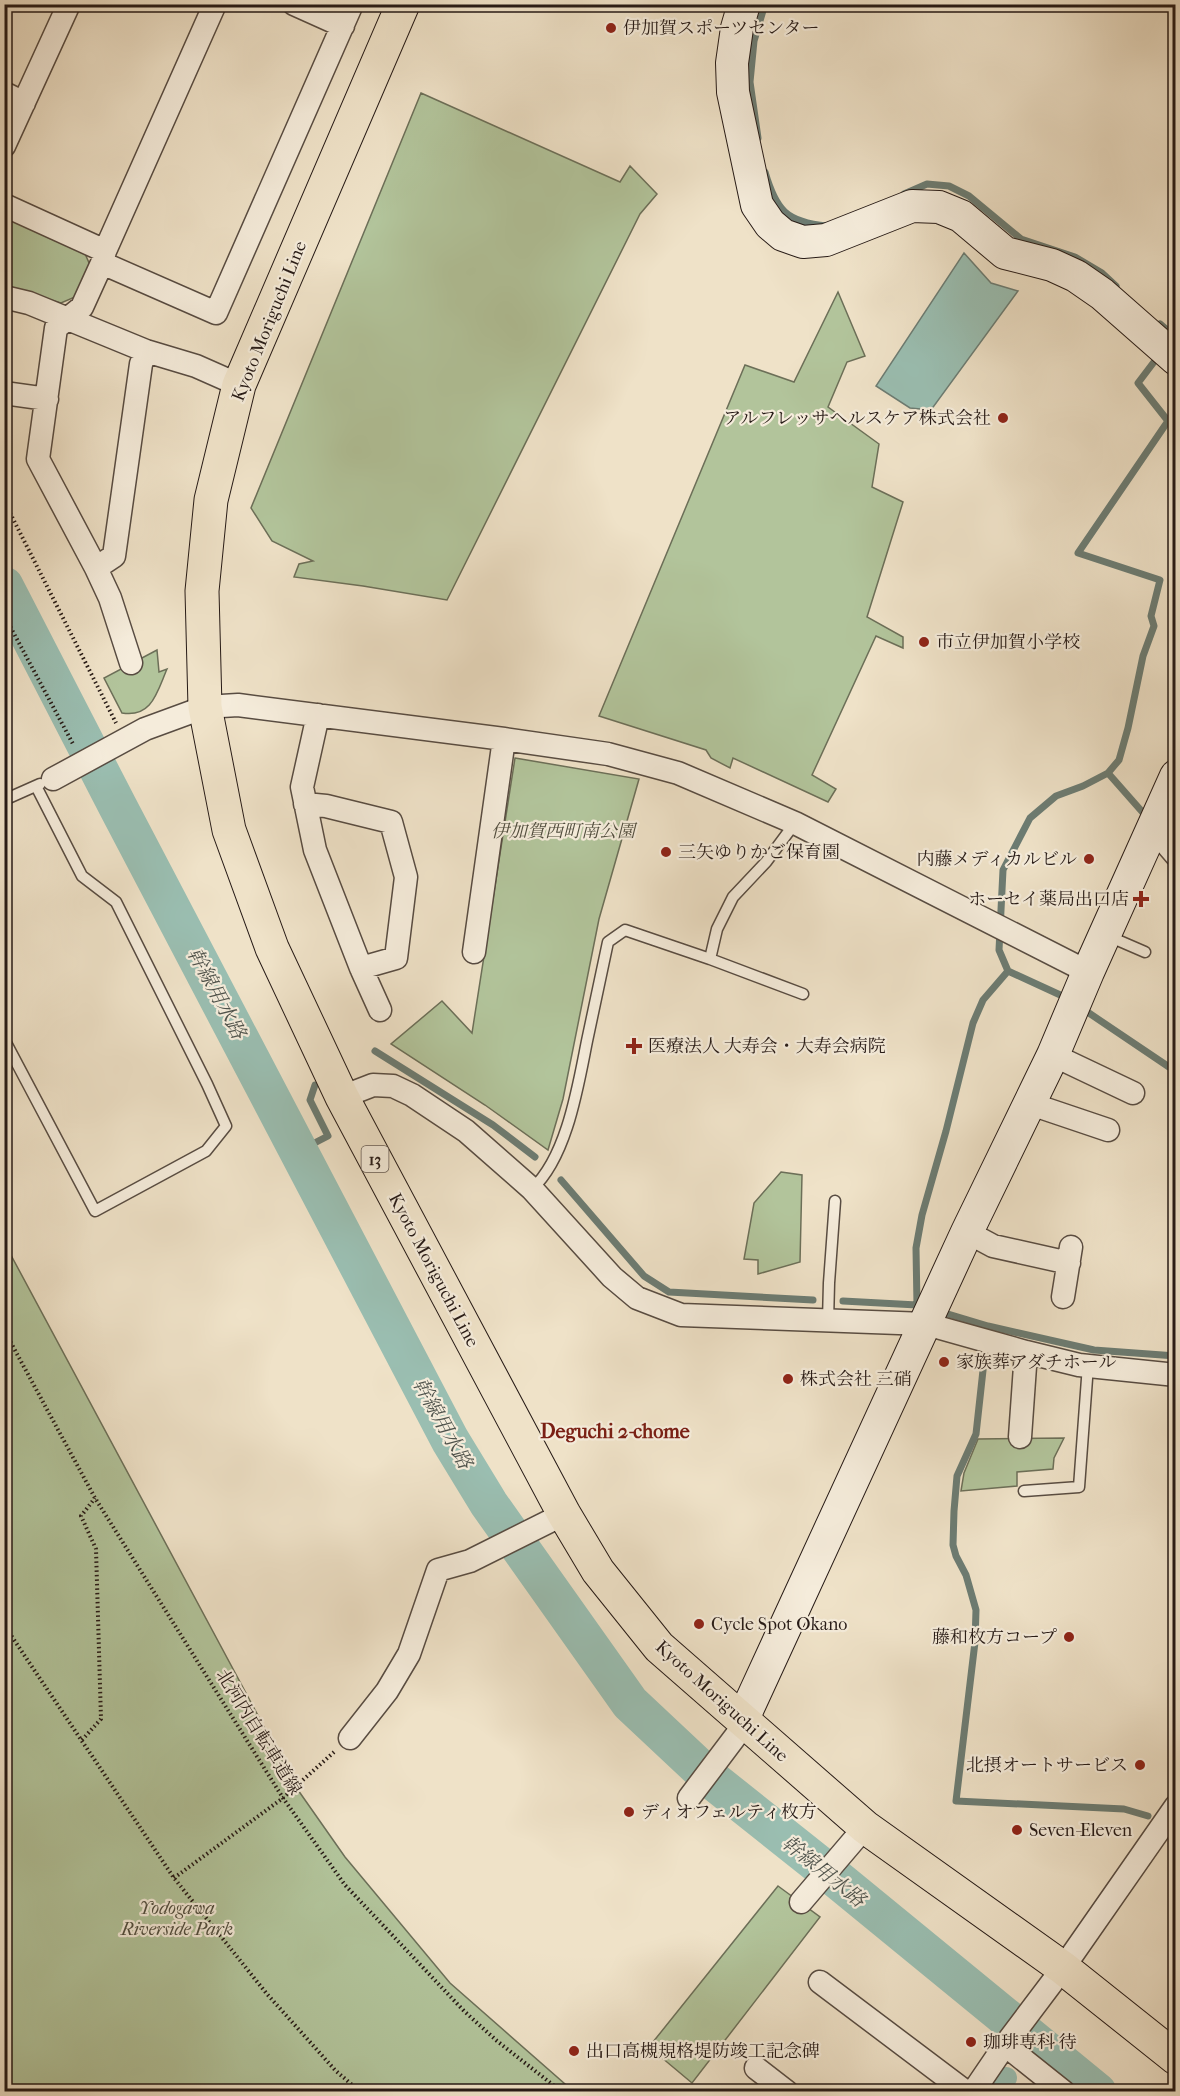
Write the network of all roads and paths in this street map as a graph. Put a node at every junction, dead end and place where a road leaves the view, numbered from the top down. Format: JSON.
{"nodes":[{"id":1,"x":69,"y":4,"type":"edge"},
{"id":2,"x":215,"y":4,"type":"edge"},
{"id":3,"x":294,"y":4,"type":"edge"},
{"id":4,"x":352,"y":4,"type":"edge"},
{"id":5,"x":404,"y":4,"type":"edge"},
{"id":6,"x":744,"y":4,"type":"edge"},
{"id":7,"x":343,"y":26,"type":"junction"},
{"id":8,"x":14,"y":98,"type":"edge"},
{"id":9,"x":4,"y":146,"type":"edge"},
{"id":10,"x":4,"y":205,"type":"edge"},
{"id":11,"x":103,"y":257,"type":"junction"},
{"id":12,"x":4,"y":297,"type":"edge"},
{"id":13,"x":70,"y":318,"type":"junction"},
{"id":14,"x":146,"y":351,"type":"junction"},
{"id":15,"x":1176,"y":359,"type":"edge"},
{"id":16,"x":239,"y":385,"type":"junction"},
{"id":17,"x":4,"y":393,"type":"edge"},
{"id":18,"x":46,"y":399,"type":"junction"},
{"id":19,"x":4,"y":501,"type":"edge"},
{"id":20,"x":96,"y":568,"type":"junction"},
{"id":21,"x":4,"y":615,"type":"edge"},
{"id":22,"x":131,"y":663,"type":"dead end"},
{"id":23,"x":205,"y":707,"type":"junction"},
{"id":24,"x":318,"y":715,"type":"junction"},
{"id":25,"x":504,"y":739,"type":"junction"},
{"id":26,"x":125,"y":741,"type":"junction"},
{"id":27,"x":84,"y":764,"type":"junction"},
{"id":28,"x":1176,"y":776,"type":"edge"},
{"id":29,"x":44,"y":782,"type":"junction"},
{"id":30,"x":4,"y":800,"type":"edge"},
{"id":31,"x":305,"y":804,"type":"junction"},
{"id":32,"x":795,"y":824,"type":"junction"},
{"id":33,"x":1152,"y":827,"type":"junction"},
{"id":34,"x":1176,"y":855,"type":"edge"},
{"id":35,"x":1105,"y":934,"type":"junction"},
{"id":36,"x":474,"y":952,"type":"dead end"},
{"id":37,"x":1145,"y":952,"type":"dead end"},
{"id":38,"x":710,"y":959,"type":"junction"},
{"id":39,"x":361,"y":968,"type":"junction"},
{"id":40,"x":1088,"y":972,"type":"junction"},
{"id":41,"x":803,"y":994,"type":"dead end"},
{"id":42,"x":380,"y":1011,"type":"dead end"},
{"id":43,"x":4,"y":1039,"type":"edge"},
{"id":44,"x":1053,"y":1056,"type":"junction"},
{"id":45,"x":1133,"y":1093,"type":"dead end"},
{"id":46,"x":342,"y":1097,"type":"junction"},
{"id":47,"x":1028,"y":1103,"type":"junction"},
{"id":48,"x":1108,"y":1130,"type":"dead end"},
{"id":49,"x":532,"y":1189,"type":"junction"},
{"id":50,"x":835,"y":1201,"type":"dead end"},
{"id":51,"x":967,"y":1232,"type":"junction"},
{"id":52,"x":1063,"y":1297,"type":"dead end"},
{"id":53,"x":828,"y":1321,"type":"junction"},
{"id":54,"x":926,"y":1324,"type":"junction"},
{"id":55,"x":4,"y":1330,"type":"edge"},
{"id":56,"x":1026,"y":1352,"type":"junction"},
{"id":57,"x":1088,"y":1365,"type":"junction"},
{"id":58,"x":1176,"y":1375,"type":"edge"},
{"id":59,"x":1020,"y":1437,"type":"dead end"},
{"id":60,"x":1024,"y":1491,"type":"dead end"},
{"id":61,"x":95,"y":1498,"type":"junction"},
{"id":62,"x":557,"y":1517,"type":"junction"},
{"id":63,"x":4,"y":1625,"type":"edge"},
{"id":64,"x":740,"y":1727,"type":"junction"},
{"id":65,"x":350,"y":1738,"type":"joint"},
{"id":66,"x":82,"y":1740,"type":"junction"},
{"id":67,"x":284,"y":1798,"type":"junction"},
{"id":68,"x":689,"y":1798,"type":"dead end"},
{"id":69,"x":1176,"y":1806,"type":"edge"},
{"id":70,"x":861,"y":1832,"type":"junction"},
{"id":71,"x":174,"y":1878,"type":"junction"},
{"id":72,"x":801,"y":1902,"type":"dead end"},
{"id":73,"x":1055,"y":1978,"type":"junction"},
{"id":74,"x":820,"y":1982,"type":"dead end"},
{"id":75,"x":1005,"y":2045,"type":"junction"},
{"id":76,"x":1176,"y":2058,"type":"edge"},
{"id":77,"x":756,"y":2068,"type":"dead end"},
{"id":78,"x":360,"y":2091,"type":"edge"},
{"id":79,"x":562,"y":2091,"type":"edge"},
{"id":80,"x":787,"y":2091,"type":"edge"},
{"id":81,"x":966,"y":2091,"type":"edge"},
{"id":82,"x":974,"y":2091,"type":"edge"},
{"id":83,"x":1064,"y":2091,"type":"edge"}],
"edges":[{"from":1,"to":8,"type":"street"},
{"from":2,"to":11,"type":"street"},
{"from":3,"to":7,"type":"street"},
{"from":4,"to":7,"type":"street"},
{"from":5,"to":16,"type":"main road","name":"Kyoto Moriguchi Line","number":"13"},
{"from":6,"to":15,"type":"street"},
{"from":7,"to":11,"type":"street"},
{"from":8,"to":9,"type":"street"},
{"from":10,"to":11,"type":"street"},
{"from":11,"to":13,"type":"street"},
{"from":12,"to":13,"type":"street"},
{"from":13,"to":14,"type":"street"},
{"from":13,"to":18,"type":"street"},
{"from":14,"to":16,"type":"street"},
{"from":14,"to":20,"type":"street"},
{"from":16,"to":23,"type":"main road","name":"Kyoto Moriguchi Line","number":"13"},
{"from":17,"to":18,"type":"street"},
{"from":18,"to":20,"type":"street"},
{"from":19,"to":26,"type":"path"},
{"from":20,"to":22,"type":"street"},
{"from":21,"to":27,"type":"path"},
{"from":23,"to":24,"type":"street"},
{"from":23,"to":26,"type":"street"},
{"from":23,"to":46,"type":"main road","name":"Kyoto Moriguchi Line","number":"13"},
{"from":24,"to":25,"type":"street"},
{"from":24,"to":31,"type":"street"},
{"from":25,"to":32,"type":"street"},
{"from":25,"to":36,"type":"street"},
{"from":26,"to":27,"type":"street"},
{"from":27,"to":29,"type":"street"},
{"from":28,"to":33,"type":"street"},
{"from":29,"to":30,"type":"lane"},
{"from":29,"to":43,"type":"lane"},
{"from":31,"to":39,"type":"street"},
{"from":31,"to":39,"type":"street"},
{"from":32,"to":38,"type":"lane"},
{"from":32,"to":40,"type":"street"},
{"from":33,"to":34,"type":"street"},
{"from":33,"to":35,"type":"street"},
{"from":35,"to":37,"type":"lane"},
{"from":35,"to":40,"type":"street"},
{"from":38,"to":41,"type":"lane"},
{"from":38,"to":49,"type":"lane"},
{"from":39,"to":42,"type":"street"},
{"from":40,"to":44,"type":"street"},
{"from":44,"to":45,"type":"street"},
{"from":44,"to":47,"type":"street"},
{"from":46,"to":49,"type":"street"},
{"from":46,"to":62,"type":"main road","name":"Kyoto Moriguchi Line","number":"13"},
{"from":47,"to":48,"type":"street"},
{"from":47,"to":51,"type":"street"},
{"from":49,"to":53,"type":"street"},
{"from":50,"to":53,"type":"lane"},
{"from":51,"to":52,"type":"street"},
{"from":51,"to":54,"type":"street"},
{"from":53,"to":54,"type":"street"},
{"from":54,"to":56,"type":"street"},
{"from":54,"to":64,"type":"street"},
{"from":55,"to":61,"type":"path","name":"北河内自転車道線"},
{"from":56,"to":57,"type":"street"},
{"from":56,"to":59,"type":"street"},
{"from":57,"to":58,"type":"street"},
{"from":57,"to":60,"type":"lane"},
{"from":61,"to":66,"type":"path"},
{"from":61,"to":67,"type":"path","name":"北河内自転車道線"},
{"from":62,"to":64,"type":"main road","name":"Kyoto Moriguchi Line","number":"13"},
{"from":62,"to":65,"type":"street"},
{"from":63,"to":66,"type":"path"},
{"from":64,"to":68,"type":"street"},
{"from":64,"to":70,"type":"main road","name":"Kyoto Moriguchi Line","number":"13"},
{"from":65,"to":67,"type":"path"},
{"from":66,"to":71,"type":"path"},
{"from":67,"to":71,"type":"path"},
{"from":67,"to":79,"type":"path","name":"北河内自転車道線"},
{"from":69,"to":73,"type":"street"},
{"from":70,"to":72,"type":"street"},
{"from":70,"to":73,"type":"main road","name":"Kyoto Moriguchi Line","number":"13"},
{"from":71,"to":78,"type":"path"},
{"from":73,"to":75,"type":"street"},
{"from":73,"to":76,"type":"main road","name":"Kyoto Moriguchi Line","number":"13"},
{"from":74,"to":81,"type":"street"},
{"from":75,"to":82,"type":"street"},
{"from":75,"to":83,"type":"street"},
{"from":77,"to":80,"type":"street"}]}
